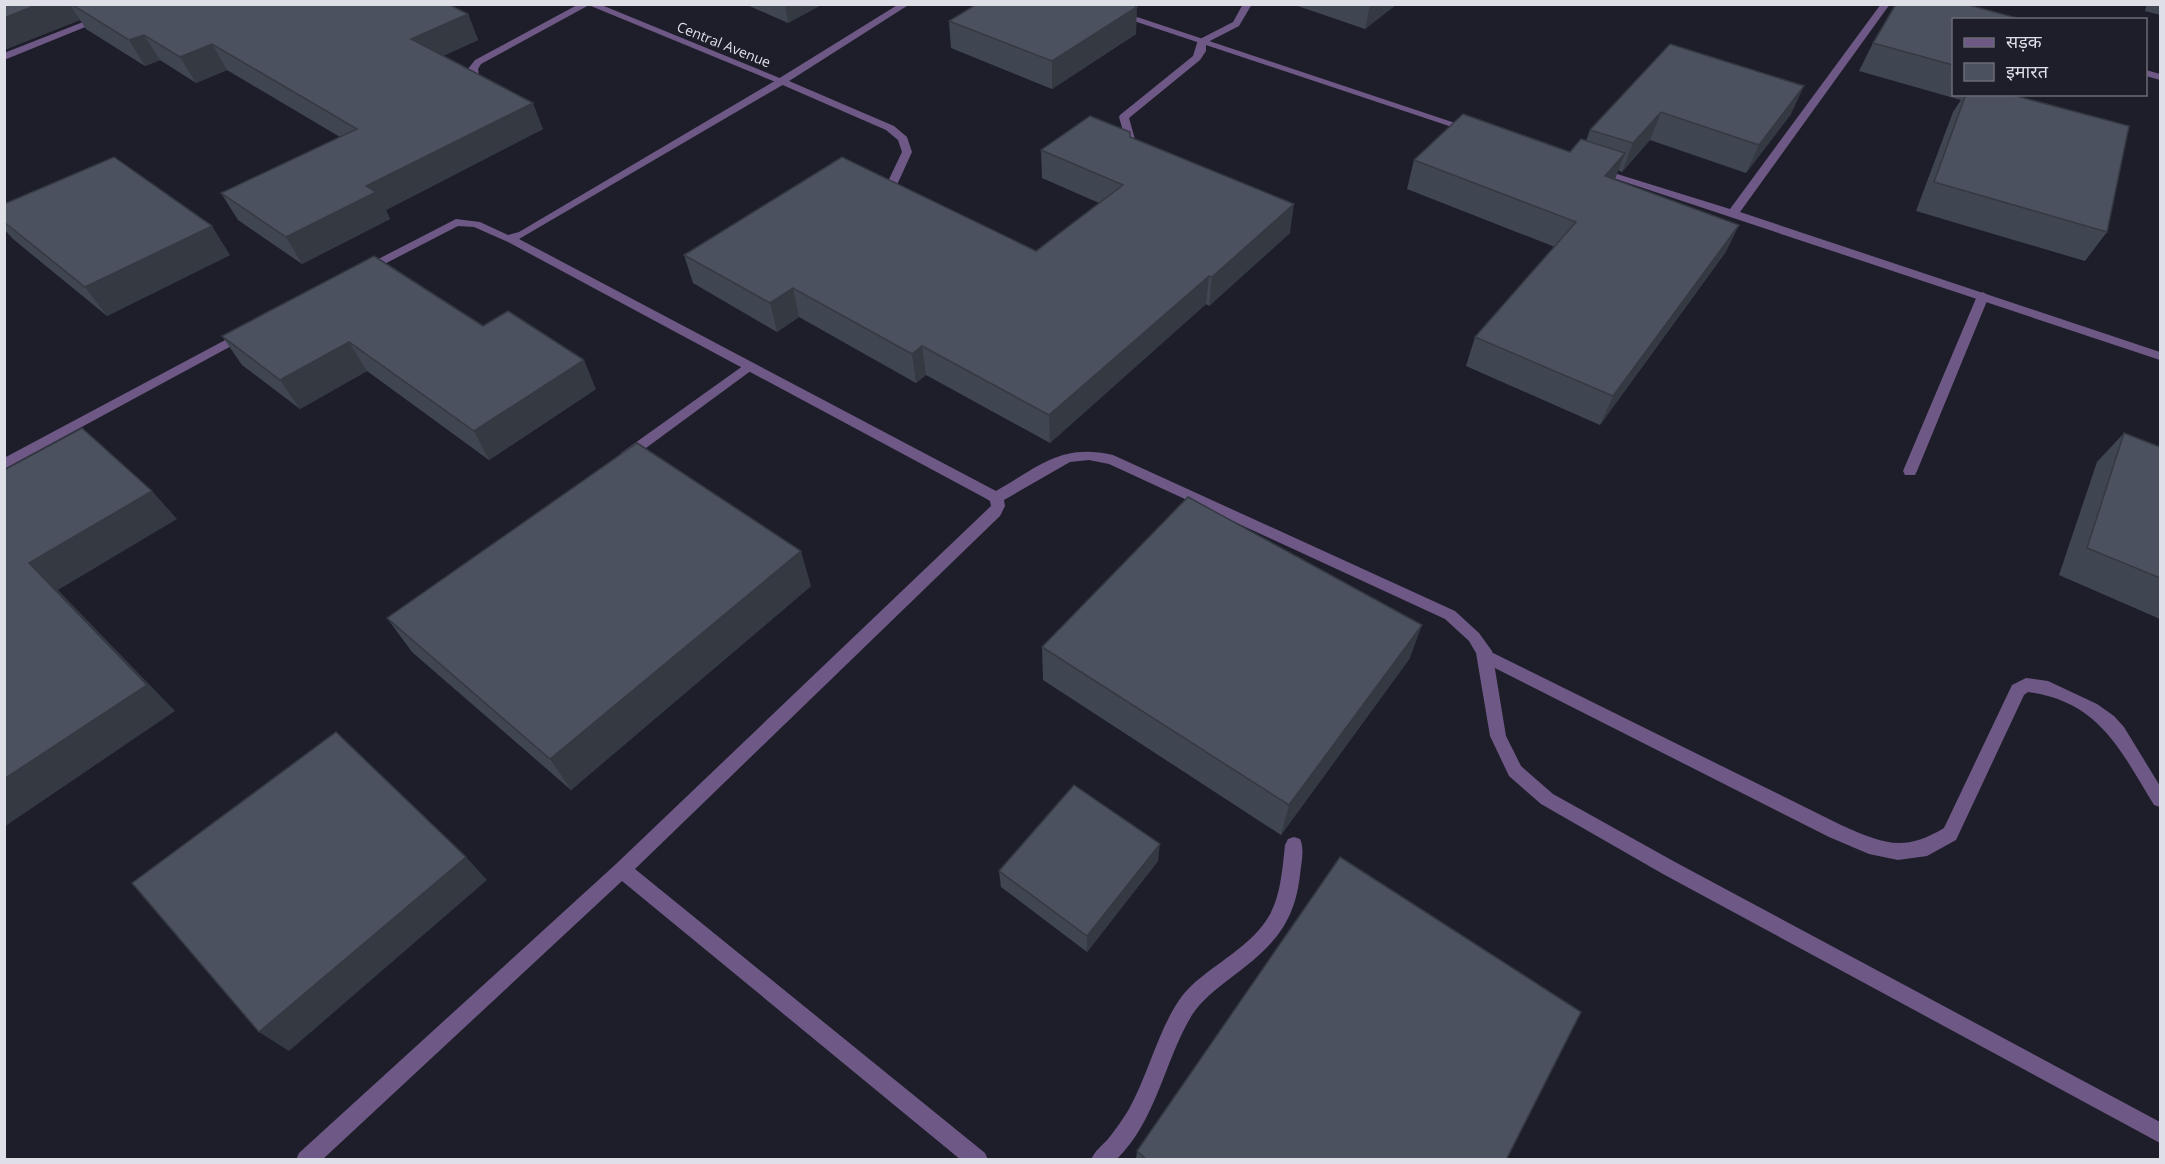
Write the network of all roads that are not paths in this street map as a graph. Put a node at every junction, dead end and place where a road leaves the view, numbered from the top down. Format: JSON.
{"nodes":[{"id":1,"x":138,"y":4,"type":"edge"},
{"id":2,"x":588,"y":4,"type":"edge"},
{"id":3,"x":906,"y":4,"type":"edge"},
{"id":4,"x":1086,"y":4,"type":"edge"},
{"id":5,"x":1248,"y":4,"type":"edge"},
{"id":6,"x":1890,"y":6,"type":"edge"},
{"id":7,"x":1201,"y":42,"type":"junction"},
{"id":8,"x":4,"y":57,"type":"edge"},
{"id":9,"x":782,"y":81,"type":"junction"},
{"id":10,"x":492,"y":94,"type":"edge"},
{"id":11,"x":1485,"y":135,"type":"edge"},
{"id":12,"x":1136,"y":161,"type":"edge"},
{"id":13,"x":1587,"y":168,"type":"edge"},
{"id":14,"x":887,"y":196,"type":"edge"},
{"id":15,"x":1733,"y":213,"type":"junction"},
{"id":16,"x":511,"y":240,"type":"junction"},
{"id":17,"x":348,"y":278,"type":"edge"},
{"id":18,"x":1983,"y":296,"type":"junction"},
{"id":19,"x":255,"y":328,"type":"edge"},
{"id":20,"x":2160,"y":356,"type":"edge"},
{"id":21,"x":747,"y":367,"type":"junction"},
{"id":22,"x":4,"y":464,"type":"edge"},
{"id":23,"x":615,"y":464,"type":"edge"},
{"id":24,"x":1910,"y":471,"type":"dead end"},
{"id":25,"x":996,"y":498,"type":"junction"},
{"id":26,"x":1485,"y":655,"type":"junction"},
{"id":27,"x":2160,"y":800,"type":"edge"},
{"id":28,"x":1294,"y":845,"type":"dead end"},
{"id":29,"x":622,"y":870,"type":"junction"},
{"id":30,"x":2160,"y":1133,"type":"edge"},
{"id":31,"x":306,"y":1160,"type":"edge"},
{"id":32,"x":978,"y":1160,"type":"edge"},
{"id":33,"x":1101,"y":1160,"type":"edge"}],
"edges":[{"from":1,"to":8,"type":"street"},
{"from":2,"to":9,"type":"street","name":"Central Avenue"},
{"from":2,"to":10,"type":"street"},
{"from":3,"to":9,"type":"street"},
{"from":4,"to":7,"type":"street"},
{"from":5,"to":7,"type":"street"},
{"from":6,"to":15,"type":"street"},
{"from":7,"to":11,"type":"street"},
{"from":7,"to":12,"type":"street"},
{"from":9,"to":14,"type":"street","name":"Central Avenue"},
{"from":9,"to":16,"type":"street"},
{"from":13,"to":15,"type":"street"},
{"from":15,"to":18,"type":"street"},
{"from":16,"to":17,"type":"street"},
{"from":16,"to":21,"type":"street"},
{"from":18,"to":20,"type":"street"},
{"from":18,"to":24,"type":"street"},
{"from":19,"to":22,"type":"street"},
{"from":21,"to":23,"type":"street"},
{"from":21,"to":25,"type":"street"},
{"from":25,"to":26,"type":"street"},
{"from":25,"to":29,"type":"street"},
{"from":26,"to":27,"type":"street"},
{"from":26,"to":30,"type":"street"},
{"from":28,"to":33,"type":"street"},
{"from":29,"to":31,"type":"street"},
{"from":29,"to":32,"type":"street"}]}
